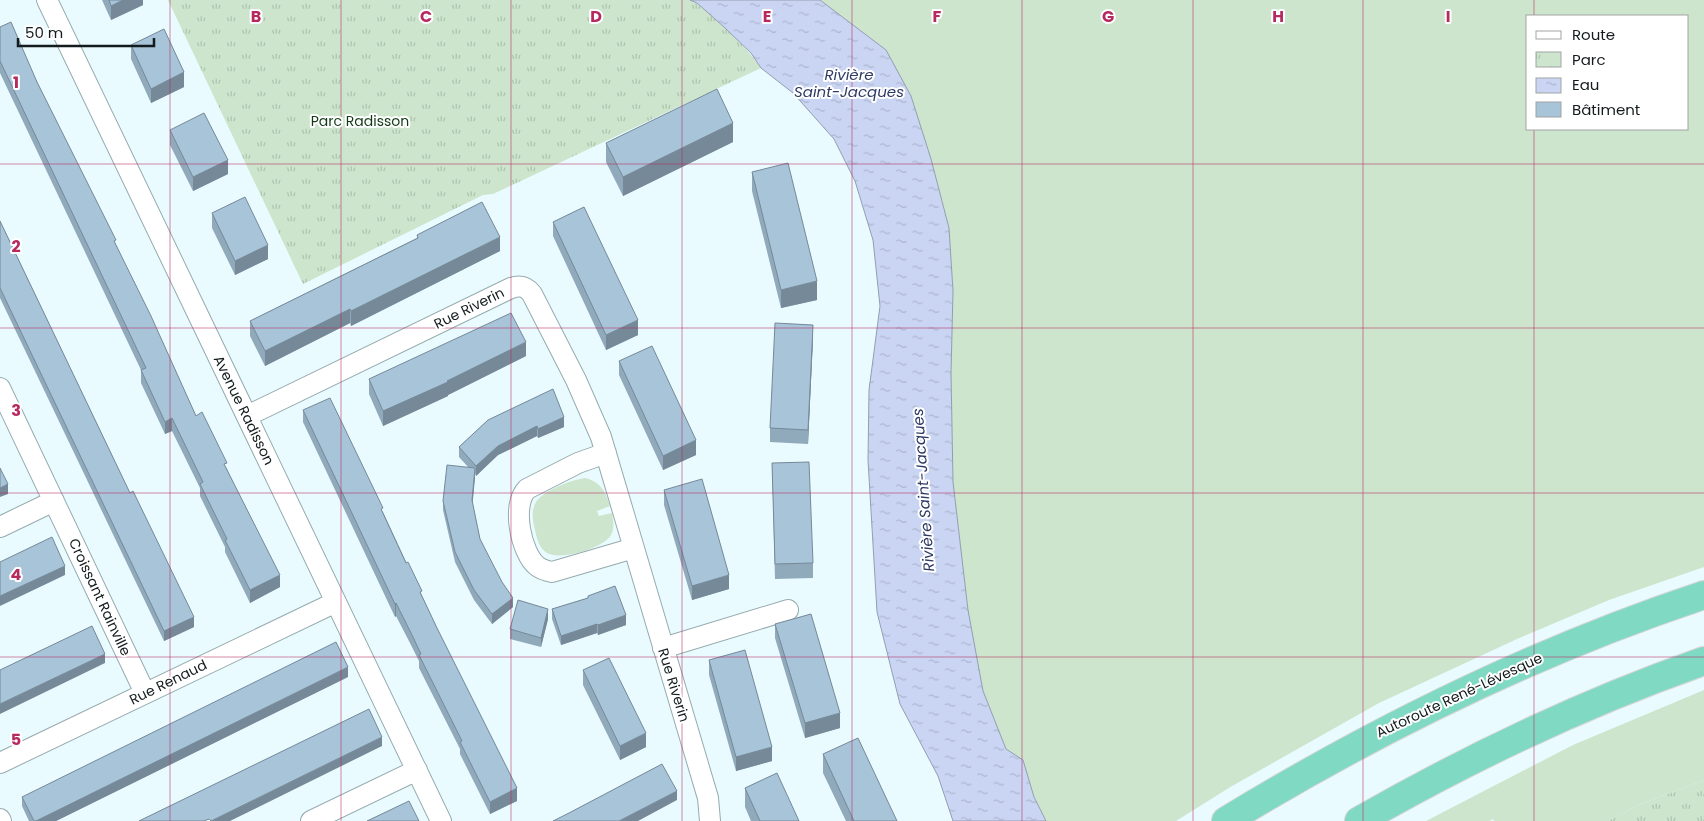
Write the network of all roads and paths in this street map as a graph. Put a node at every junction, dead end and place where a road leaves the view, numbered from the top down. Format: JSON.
{"nodes":[{"id":1,"x":47,"y":0,"type":"edge"},
{"id":2,"x":0,"y":388,"type":"edge"},
{"id":3,"x":247,"y":416,"type":"junction"},
{"id":4,"x":606,"y":453,"type":"junction"},
{"id":5,"x":54,"y":500,"type":"junction"},
{"id":6,"x":0,"y":527,"type":"edge"},
{"id":7,"x":634,"y":548,"type":"junction"},
{"id":8,"x":1704,"y":595,"type":"edge"},
{"id":9,"x":336,"y":602,"type":"junction"},
{"id":10,"x":788,"y":610,"type":"dead end"},
{"id":11,"x":663,"y":648,"type":"junction"},
{"id":12,"x":1704,"y":661,"type":"edge"},
{"id":13,"x":145,"y":693,"type":"junction"},
{"id":14,"x":0,"y":763,"type":"edge"},
{"id":15,"x":417,"y":770,"type":"junction"},
{"id":16,"x":311,"y":821,"type":"edge"},
{"id":17,"x":441,"y":821,"type":"edge"},
{"id":18,"x":710,"y":821,"type":"edge"},
{"id":19,"x":1226,"y":821,"type":"edge"},
{"id":20,"x":1359,"y":821,"type":"edge"}],
"edges":[{"from":1,"to":3,"type":"street","name":"Avenue Radisson"},
{"from":2,"to":5,"type":"street","name":"Croissant Rainville"},
{"from":3,"to":4,"type":"street","name":"Rue Riverin"},
{"from":3,"to":9,"type":"street","name":"Avenue Radisson"},
{"from":4,"to":7,"type":"street","name":"Rue Riverin"},
{"from":4,"to":7,"type":"street"},
{"from":5,"to":6,"type":"street"},
{"from":5,"to":13,"type":"street","name":"Croissant Rainville"},
{"from":7,"to":11,"type":"street","name":"Rue Riverin"},
{"from":8,"to":19,"type":"highway","name":"Autoroute René-Lévesque"},
{"from":9,"to":13,"type":"street","name":"Rue Renaud"},
{"from":9,"to":15,"type":"street","name":"Avenue Radisson"},
{"from":10,"to":11,"type":"street"},
{"from":11,"to":18,"type":"street","name":"Rue Riverin"},
{"from":12,"to":20,"type":"highway"},
{"from":13,"to":14,"type":"street","name":"Rue Renaud"},
{"from":15,"to":16,"type":"street"},
{"from":15,"to":17,"type":"street","name":"Avenue Radisson"}]}
